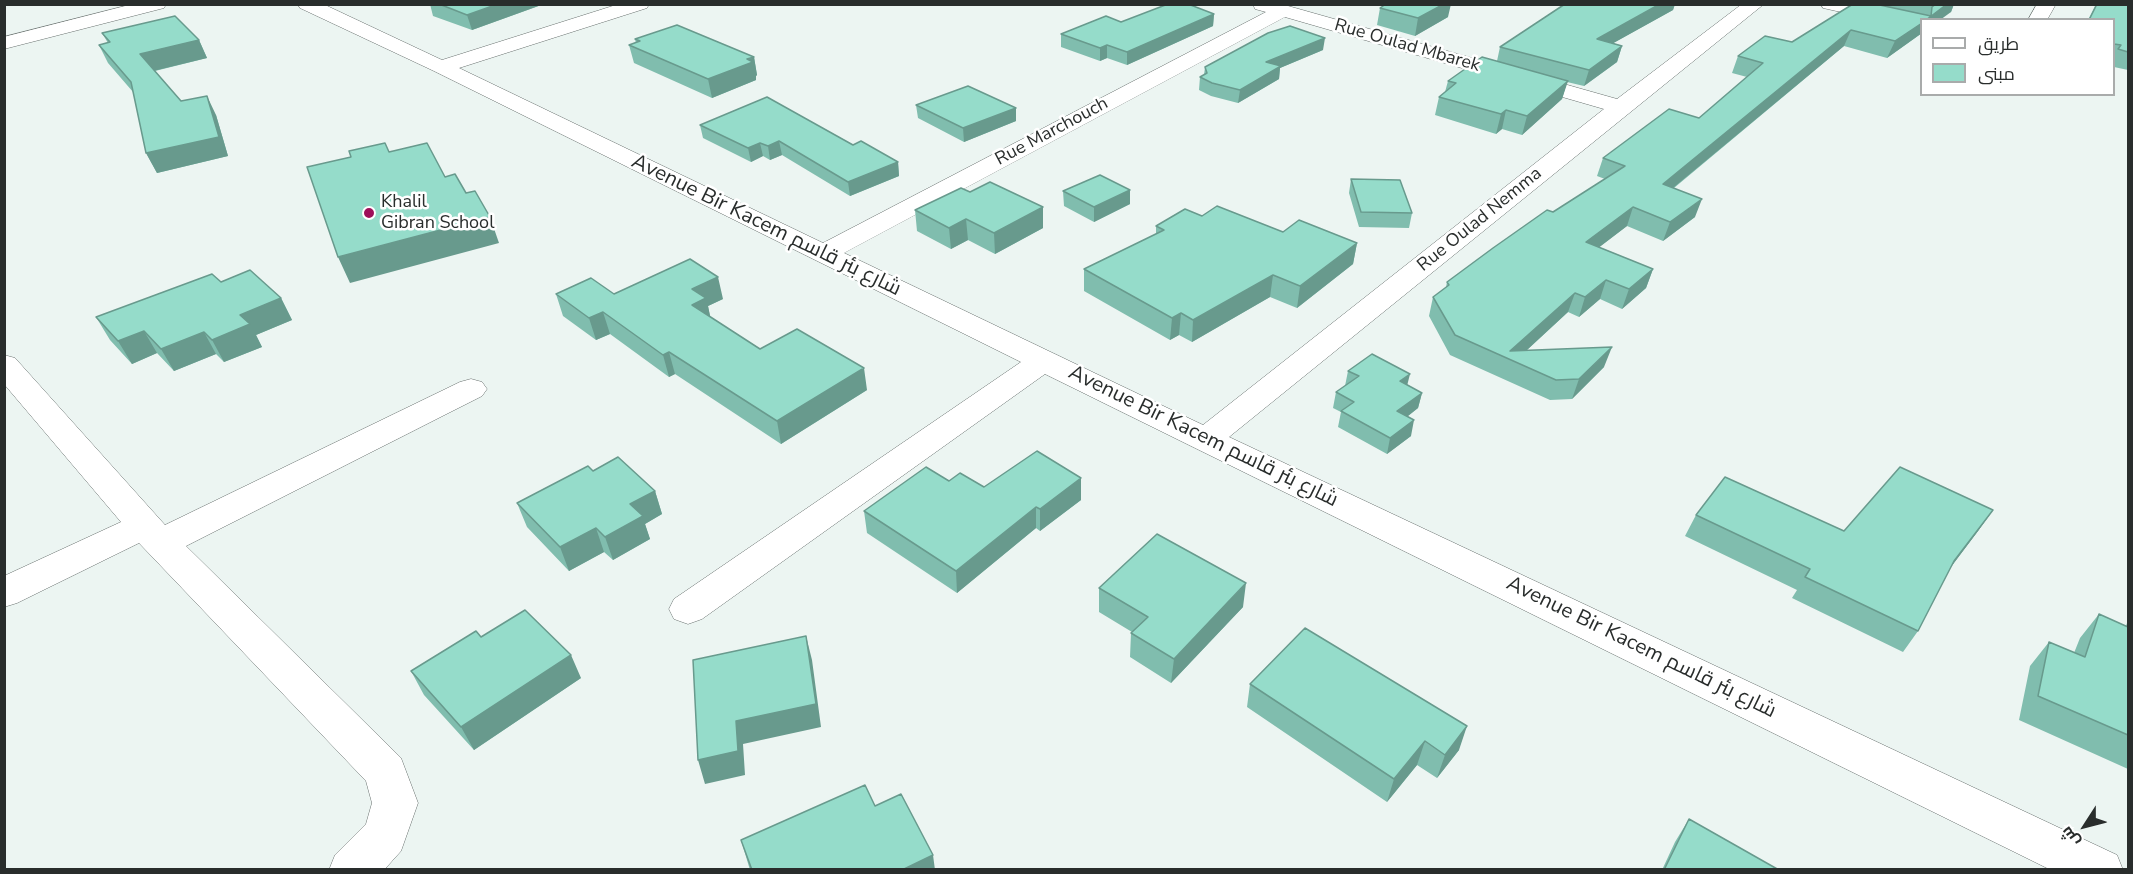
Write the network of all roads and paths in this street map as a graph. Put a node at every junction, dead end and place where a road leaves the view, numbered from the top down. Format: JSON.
{"nodes":[{"id":1,"x":121,"y":4,"type":"edge"},
{"id":2,"x":158,"y":4,"type":"edge"},
{"id":3,"x":307,"y":4,"type":"edge"},
{"id":4,"x":640,"y":4,"type":"edge"},
{"id":5,"x":1755,"y":4,"type":"edge"},
{"id":6,"x":1830,"y":4,"type":"edge"},
{"id":7,"x":2047,"y":4,"type":"edge"},
{"id":8,"x":1272,"y":8,"type":"edge"},
{"id":9,"x":2038,"y":18,"type":"edge"},
{"id":10,"x":1920,"y":24,"type":"edge"},
{"id":11,"x":4,"y":33,"type":"edge"},
{"id":12,"x":4,"y":43,"type":"edge"},
{"id":13,"x":441,"y":67,"type":"junction"},
{"id":14,"x":1621,"y":106,"type":"junction"},
{"id":15,"x":822,"y":254,"type":"junction"},
{"id":16,"x":1043,"y":361,"type":"junction"},
{"id":17,"x":5,"y":366,"type":"edge"},
{"id":18,"x":471,"y":389,"type":"dead end"},
{"id":19,"x":1207,"y":438,"type":"junction"},
{"id":20,"x":152,"y":535,"type":"junction"},
{"id":21,"x":4,"y":593,"type":"edge"},
{"id":22,"x":688,"y":609,"type":"dead end"},
{"id":23,"x":352,"y":870,"type":"edge"},
{"id":24,"x":2100,"y":870,"type":"edge"}],
"edges":[{"from":1,"to":11,"type":"street"},
{"from":2,"to":12,"type":"street"},
{"from":3,"to":13,"type":"street","name":"Avenue Bir Kacem شارع بئر قاسم"},
{"from":4,"to":13,"type":"street"},
{"from":5,"to":14,"type":"street","name":"Rue Oulad Nemma"},
{"from":6,"to":10,"type":"street"},
{"from":7,"to":9,"type":"street"},
{"from":8,"to":14,"type":"street","name":"Rue Oulad Mbarek"},
{"from":8,"to":15,"type":"street","name":"Rue Marchouch"},
{"from":13,"to":15,"type":"street","name":"Avenue Bir Kacem شارع بئر قاسم"},
{"from":14,"to":19,"type":"street","name":"Rue Oulad Nemma"},
{"from":15,"to":16,"type":"street","name":"Avenue Bir Kacem شارع بئر قاسم"},
{"from":16,"to":19,"type":"street","name":"Avenue Bir Kacem شارع بئر قاسم"},
{"from":16,"to":22,"type":"street"},
{"from":17,"to":20,"type":"street"},
{"from":18,"to":20,"type":"street"},
{"from":19,"to":24,"type":"street","name":"Avenue Bir Kacem شارع بئر قاسم"},
{"from":20,"to":21,"type":"street"},
{"from":20,"to":23,"type":"street"}]}
